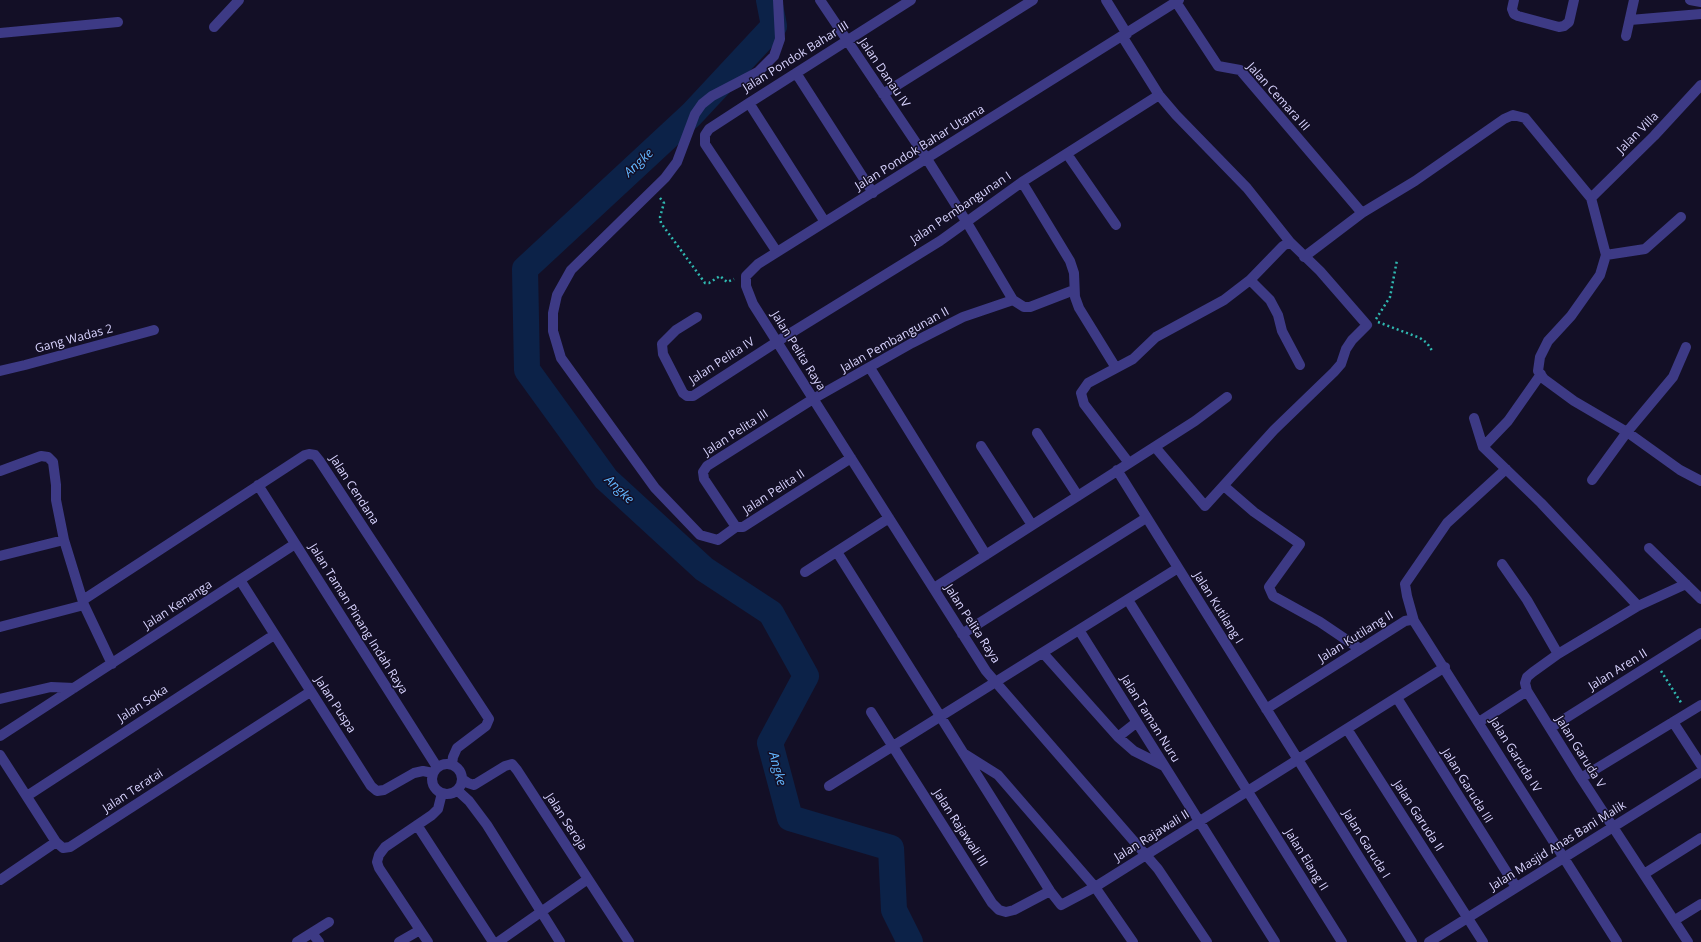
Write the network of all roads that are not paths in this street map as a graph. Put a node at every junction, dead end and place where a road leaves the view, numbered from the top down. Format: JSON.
{"nodes":[{"id":1,"x":239,"y":0,"type":"edge"},
{"id":2,"x":778,"y":0,"type":"edge"},
{"id":3,"x":820,"y":0,"type":"edge"},
{"id":4,"x":911,"y":0,"type":"edge"},
{"id":5,"x":1033,"y":0,"type":"edge"},
{"id":6,"x":1106,"y":0,"type":"edge"},
{"id":7,"x":1514,"y":0,"type":"edge"},
{"id":8,"x":1574,"y":0,"type":"edge"},
{"id":9,"x":1634,"y":0,"type":"edge"},
{"id":10,"x":1690,"y":0,"type":"edge"},
{"id":11,"x":1178,"y":1,"type":"edge"},
{"id":12,"x":1701,"y":2,"type":"edge"},
{"id":13,"x":1701,"y":14,"type":"edge"},
{"id":14,"x":1630,"y":20,"type":"junction"},
{"id":15,"x":118,"y":22,"type":"dead end"},
{"id":16,"x":214,"y":27,"type":"dead end"},
{"id":17,"x":0,"y":33,"type":"edge"},
{"id":18,"x":1125,"y":35,"type":"junction"},
{"id":19,"x":1626,"y":36,"type":"dead end"},
{"id":20,"x":847,"y":40,"type":"junction"},
{"id":21,"x":796,"y":72,"type":"junction"},
{"id":22,"x":1701,"y":85,"type":"edge"},
{"id":23,"x":883,"y":94,"type":"junction"},
{"id":24,"x":1159,"y":95,"type":"junction"},
{"id":25,"x":749,"y":103,"type":"junction"},
{"id":26,"x":1067,"y":154,"type":"junction"},
{"id":27,"x":927,"y":160,"type":"junction"},
{"id":28,"x":1022,"y":182,"type":"junction"},
{"id":29,"x":873,"y":193,"type":"junction"},
{"id":30,"x":1591,"y":198,"type":"junction"},
{"id":31,"x":1362,"y":213,"type":"junction"},
{"id":32,"x":1681,"y":217,"type":"dead end"},
{"id":33,"x":966,"y":221,"type":"junction"},
{"id":34,"x":825,"y":222,"type":"junction"},
{"id":35,"x":1116,"y":225,"type":"dead end"},
{"id":36,"x":1290,"y":242,"type":"junction"},
{"id":37,"x":777,"y":252,"type":"junction"},
{"id":38,"x":1606,"y":255,"type":"junction"},
{"id":39,"x":1304,"y":257,"type":"junction"},
{"id":40,"x":1250,"y":280,"type":"junction"},
{"id":41,"x":1074,"y":290,"type":"junction"},
{"id":42,"x":749,"y":295,"type":"joint"},
{"id":43,"x":1013,"y":300,"type":"junction"},
{"id":44,"x":697,"y":317,"type":"dead end"},
{"id":45,"x":154,"y":330,"type":"dead end"},
{"id":46,"x":777,"y":341,"type":"junction"},
{"id":47,"x":1686,"y":347,"type":"dead end"},
{"id":48,"x":1300,"y":365,"type":"dead end"},
{"id":49,"x":870,"y":368,"type":"junction"},
{"id":50,"x":1116,"y":368,"type":"junction"},
{"id":51,"x":0,"y":371,"type":"edge"},
{"id":52,"x":1541,"y":374,"type":"junction"},
{"id":53,"x":1227,"y":397,"type":"dead end"},
{"id":54,"x":813,"y":399,"type":"junction"},
{"id":55,"x":1474,"y":418,"type":"dead end"},
{"id":56,"x":1627,"y":432,"type":"junction"},
{"id":57,"x":1037,"y":433,"type":"dead end"},
{"id":58,"x":981,"y":446,"type":"dead end"},
{"id":59,"x":1155,"y":447,"type":"junction"},
{"id":60,"x":1482,"y":447,"type":"junction"},
{"id":61,"x":851,"y":458,"type":"junction"},
{"id":62,"x":1129,"y":463,"type":"junction"},
{"id":63,"x":1506,"y":469,"type":"junction"},
{"id":64,"x":1117,"y":470,"type":"junction"},
{"id":65,"x":0,"y":471,"type":"edge"},
{"id":66,"x":1592,"y":480,"type":"dead end"},
{"id":67,"x":1701,"y":481,"type":"edge"},
{"id":68,"x":258,"y":485,"type":"junction"},
{"id":69,"x":1224,"y":486,"type":"junction"},
{"id":70,"x":1078,"y":496,"type":"junction"},
{"id":71,"x":719,"y":502,"type":"joint"},
{"id":72,"x":889,"y":518,"type":"junction"},
{"id":73,"x":1146,"y":518,"type":"junction"},
{"id":74,"x":1032,"y":525,"type":"junction"},
{"id":75,"x":736,"y":527,"type":"junction"},
{"id":76,"x":64,"y":540,"type":"junction"},
{"id":77,"x":295,"y":544,"type":"junction"},
{"id":78,"x":1649,"y":548,"type":"dead end"},
{"id":79,"x":837,"y":552,"type":"junction"},
{"id":80,"x":986,"y":555,"type":"junction"},
{"id":81,"x":0,"y":556,"type":"edge"},
{"id":82,"x":1502,"y":564,"type":"dead end"},
{"id":83,"x":1178,"y":568,"type":"junction"},
{"id":84,"x":805,"y":572,"type":"dead end"},
{"id":85,"x":240,"y":580,"type":"junction"},
{"id":86,"x":1686,"y":584,"type":"junction"},
{"id":87,"x":934,"y":588,"type":"junction"},
{"id":88,"x":1701,"y":599,"type":"edge"},
{"id":89,"x":1128,"y":600,"type":"junction"},
{"id":90,"x":83,"y":602,"type":"junction"},
{"id":91,"x":1638,"y":606,"type":"junction"},
{"id":92,"x":1414,"y":621,"type":"junction"},
{"id":93,"x":0,"y":627,"type":"edge"},
{"id":94,"x":1079,"y":630,"type":"junction"},
{"id":95,"x":1701,"y":633,"type":"edge"},
{"id":96,"x":962,"y":634,"type":"junction"},
{"id":97,"x":274,"y":635,"type":"junction"},
{"id":98,"x":1360,"y":649,"type":"junction"},
{"id":99,"x":1043,"y":653,"type":"junction"},
{"id":100,"x":1558,"y":654,"type":"junction"},
{"id":101,"x":112,"y":664,"type":"junction"},
{"id":102,"x":1445,"y":667,"type":"junction"},
{"id":103,"x":996,"y":683,"type":"junction"},
{"id":104,"x":74,"y":688,"type":"junction"},
{"id":105,"x":1527,"y":691,"type":"junction"},
{"id":106,"x":310,"y":692,"type":"junction"},
{"id":107,"x":1397,"y":698,"type":"junction"},
{"id":108,"x":0,"y":699,"type":"edge"},
{"id":109,"x":1701,"y":705,"type":"edge"},
{"id":110,"x":1266,"y":709,"type":"junction"},
{"id":111,"x":871,"y":712,"type":"dead end"},
{"id":112,"x":940,"y":717,"type":"junction"},
{"id":113,"x":1137,"y":722,"type":"junction"},
{"id":114,"x":1479,"y":722,"type":"junction"},
{"id":115,"x":1673,"y":722,"type":"junction"},
{"id":116,"x":1550,"y":728,"type":"junction"},
{"id":117,"x":1347,"y":729,"type":"junction"},
{"id":118,"x":0,"y":736,"type":"edge"},
{"id":119,"x":1118,"y":737,"type":"junction"},
{"id":120,"x":893,"y":747,"type":"junction"},
{"id":121,"x":962,"y":752,"type":"junction"},
{"id":122,"x":0,"y":754,"type":"edge"},
{"id":123,"x":1297,"y":760,"type":"junction"},
{"id":124,"x":452,"y":764,"type":"junction"},
{"id":125,"x":1701,"y":765,"type":"edge"},
{"id":126,"x":1165,"y":766,"type":"junction"},
{"id":127,"x":435,"y":770,"type":"junction"},
{"id":128,"x":1701,"y":772,"type":"edge"},
{"id":129,"x":1581,"y":778,"type":"junction"},
{"id":130,"x":462,"y":779,"type":"junction"},
{"id":131,"x":830,"y":786,"type":"dead end"},
{"id":132,"x":457,"y":790,"type":"junction"},
{"id":133,"x":1248,"y":791,"type":"junction"},
{"id":134,"x":442,"y":793,"type":"junction"},
{"id":135,"x":27,"y":796,"type":"junction"},
{"id":136,"x":1199,"y":822,"type":"junction"},
{"id":137,"x":417,"y":825,"type":"junction"},
{"id":138,"x":1613,"y":826,"type":"junction"},
{"id":139,"x":1701,"y":838,"type":"edge"},
{"id":140,"x":56,"y":842,"type":"junction"},
{"id":141,"x":1146,"y":855,"type":"junction"},
{"id":142,"x":1564,"y":857,"type":"junction"},
{"id":143,"x":1644,"y":874,"type":"junction"},
{"id":144,"x":588,"y":879,"type":"junction"},
{"id":145,"x":0,"y":880,"type":"edge"},
{"id":146,"x":1095,"y":887,"type":"junction"},
{"id":147,"x":1516,"y":887,"type":"junction"},
{"id":148,"x":1050,"y":891,"type":"junction"},
{"id":149,"x":1701,"y":904,"type":"edge"},
{"id":150,"x":540,"y":912,"type":"junction"},
{"id":151,"x":1468,"y":918,"type":"junction"},
{"id":152,"x":1675,"y":920,"type":"junction"},
{"id":153,"x":329,"y":922,"type":"dead end"},
{"id":154,"x":420,"y":930,"type":"junction"},
{"id":155,"x":312,"y":933,"type":"junction"},
{"id":156,"x":297,"y":942,"type":"edge"},
{"id":157,"x":319,"y":942,"type":"edge"},
{"id":158,"x":399,"y":942,"type":"edge"},
{"id":159,"x":428,"y":942,"type":"edge"},
{"id":160,"x":492,"y":942,"type":"edge"},
{"id":161,"x":498,"y":942,"type":"edge"},
{"id":162,"x":560,"y":942,"type":"edge"},
{"id":163,"x":629,"y":942,"type":"edge"},
{"id":164,"x":1133,"y":942,"type":"edge"},
{"id":165,"x":1207,"y":942,"type":"edge"},
{"id":166,"x":1275,"y":942,"type":"edge"},
{"id":167,"x":1342,"y":942,"type":"edge"},
{"id":168,"x":1412,"y":942,"type":"edge"},
{"id":169,"x":1429,"y":942,"type":"edge"},
{"id":170,"x":1483,"y":942,"type":"edge"},
{"id":171,"x":1617,"y":942,"type":"edge"},
{"id":172,"x":1688,"y":942,"type":"edge"}],
"edges":[{"from":1,"to":16,"type":"street"},
{"from":2,"to":75,"type":"street"},
{"from":3,"to":20,"type":"street","name":"Jalan Danau IV"},
{"from":4,"to":20,"type":"street","name":"Jalan Pondok Bahar III"},
{"from":5,"to":23,"type":"street"},
{"from":6,"to":18,"type":"street"},
{"from":7,"to":8,"type":"street"},
{"from":9,"to":14,"type":"street"},
{"from":10,"to":12,"type":"street"},
{"from":11,"to":18,"type":"street","name":"Jalan Pondok Bahar Utama"},
{"from":11,"to":31,"type":"street","name":"Jalan Cemara III"},
{"from":13,"to":14,"type":"street"},
{"from":14,"to":19,"type":"street"},
{"from":15,"to":17,"type":"street"},
{"from":18,"to":24,"type":"street"},
{"from":18,"to":27,"type":"street","name":"Jalan Pondok Bahar Utama"},
{"from":20,"to":21,"type":"street","name":"Jalan Pondok Bahar III"},
{"from":20,"to":23,"type":"street","name":"Jalan Danau IV"},
{"from":21,"to":25,"type":"street","name":"Jalan Pondok Bahar III"},
{"from":21,"to":29,"type":"street"},
{"from":22,"to":30,"type":"street","name":"Jalan Villa"},
{"from":23,"to":27,"type":"street","name":"Jalan Danau IV"},
{"from":24,"to":26,"type":"street","name":"Jalan Pembangunan I"},
{"from":24,"to":36,"type":"street"},
{"from":25,"to":34,"type":"street"},
{"from":25,"to":37,"type":"street","name":"Jalan Pondok Bahar III"},
{"from":26,"to":28,"type":"street","name":"Jalan Pembangunan I"},
{"from":26,"to":35,"type":"street"},
{"from":27,"to":29,"type":"street","name":"Jalan Pondok Bahar Utama"},
{"from":27,"to":33,"type":"street","name":"Jalan Danau IV"},
{"from":28,"to":33,"type":"street","name":"Jalan Pembangunan I"},
{"from":28,"to":41,"type":"street"},
{"from":29,"to":34,"type":"street","name":"Jalan Pondok Bahar Utama"},
{"from":30,"to":31,"type":"street"},
{"from":30,"to":38,"type":"street"},
{"from":31,"to":39,"type":"street"},
{"from":32,"to":38,"type":"street"},
{"from":33,"to":43,"type":"street","name":"Jalan Danau IV"},
{"from":33,"to":46,"type":"street","name":"Jalan Pembangunan I"},
{"from":34,"to":37,"type":"street","name":"Jalan Pondok Bahar Utama"},
{"from":36,"to":39,"type":"street"},
{"from":36,"to":40,"type":"street"},
{"from":37,"to":42,"type":"street","name":"Jalan Pondok Bahar Utama"},
{"from":38,"to":52,"type":"street"},
{"from":39,"to":69,"type":"street"},
{"from":40,"to":48,"type":"street"},
{"from":40,"to":50,"type":"street"},
{"from":41,"to":43,"type":"street"},
{"from":41,"to":50,"type":"street"},
{"from":42,"to":46,"type":"street","name":"Jalan Pelita Raya"},
{"from":43,"to":49,"type":"street","name":"Jalan Pembangunan II"},
{"from":44,"to":46,"type":"street","name":"Jalan Pelita IV"},
{"from":45,"to":51,"type":"street","name":"Gang Wadas 2"},
{"from":46,"to":54,"type":"street","name":"Jalan Pelita Raya"},
{"from":47,"to":56,"type":"street"},
{"from":49,"to":54,"type":"street","name":"Jalan Pembangunan II"},
{"from":49,"to":80,"type":"street"},
{"from":50,"to":62,"type":"street"},
{"from":52,"to":56,"type":"street"},
{"from":52,"to":60,"type":"street"},
{"from":53,"to":59,"type":"street"},
{"from":54,"to":61,"type":"street","name":"Jalan Pelita Raya"},
{"from":54,"to":71,"type":"street","name":"Jalan Pelita III"},
{"from":55,"to":60,"type":"street"},
{"from":56,"to":66,"type":"street"},
{"from":56,"to":67,"type":"street"},
{"from":57,"to":70,"type":"street"},
{"from":58,"to":74,"type":"street"},
{"from":59,"to":62,"type":"street"},
{"from":59,"to":69,"type":"street"},
{"from":60,"to":63,"type":"street"},
{"from":61,"to":72,"type":"street","name":"Jalan Pelita Raya"},
{"from":61,"to":75,"type":"street","name":"Jalan Pelita II"},
{"from":62,"to":64,"type":"street"},
{"from":63,"to":91,"type":"street"},
{"from":63,"to":92,"type":"street"},
{"from":64,"to":70,"type":"street"},
{"from":64,"to":73,"type":"street","name":"Jalan Kutilang I"},
{"from":65,"to":76,"type":"street"},
{"from":68,"to":77,"type":"street","name":"Jalan Taman Pinang Indah Raya"},
{"from":68,"to":90,"type":"street","name":"Jalan Cendana"},
{"from":68,"to":124,"type":"street","name":"Jalan Cendana"},
{"from":69,"to":98,"type":"street"},
{"from":70,"to":74,"type":"street"},
{"from":71,"to":75,"type":"street","name":"Jalan Pelita II"},
{"from":72,"to":79,"type":"street"},
{"from":72,"to":87,"type":"street","name":"Jalan Pelita Raya"},
{"from":73,"to":83,"type":"street","name":"Jalan Kutilang I"},
{"from":73,"to":96,"type":"street"},
{"from":74,"to":80,"type":"street"},
{"from":76,"to":81,"type":"street"},
{"from":76,"to":90,"type":"street"},
{"from":77,"to":85,"type":"street","name":"Jalan Kenanga"},
{"from":77,"to":127,"type":"street","name":"Jalan Taman Pinang Indah Raya"},
{"from":78,"to":86,"type":"street"},
{"from":79,"to":84,"type":"street"},
{"from":79,"to":112,"type":"street","name":"Jalan Rajawali II"},
{"from":80,"to":87,"type":"street"},
{"from":82,"to":100,"type":"street"},
{"from":83,"to":89,"type":"street"},
{"from":83,"to":110,"type":"street","name":"Jalan Kutilang I"},
{"from":85,"to":97,"type":"street","name":"Jalan Puspa"},
{"from":85,"to":101,"type":"street","name":"Jalan Kenanga"},
{"from":86,"to":88,"type":"street"},
{"from":86,"to":91,"type":"street"},
{"from":87,"to":96,"type":"street","name":"Jalan Pelita Raya"},
{"from":89,"to":94,"type":"street"},
{"from":89,"to":133,"type":"street","name":"Jalan Elang II"},
{"from":90,"to":93,"type":"street","name":"Jalan Cendana"},
{"from":90,"to":101,"type":"street"},
{"from":91,"to":100,"type":"street"},
{"from":92,"to":98,"type":"street","name":"Jalan Kutilang II"},
{"from":92,"to":102,"type":"street"},
{"from":94,"to":99,"type":"street"},
{"from":94,"to":113,"type":"street","name":"Jalan Taman Nuru"},
{"from":95,"to":116,"type":"street","name":"Jalan Aren II"},
{"from":96,"to":103,"type":"street","name":"Jalan Pelita Raya"},
{"from":97,"to":106,"type":"street","name":"Jalan Puspa"},
{"from":97,"to":135,"type":"street","name":"Jalan Soka"},
{"from":98,"to":110,"type":"street","name":"Jalan Kutilang II"},
{"from":99,"to":103,"type":"street"},
{"from":99,"to":119,"type":"street"},
{"from":100,"to":105,"type":"street"},
{"from":101,"to":104,"type":"street","name":"Jalan Kenanga"},
{"from":102,"to":107,"type":"street","name":"Jalan Rajawali II"},
{"from":102,"to":114,"type":"street","name":"Jalan Garuda IV"},
{"from":103,"to":112,"type":"street"},
{"from":103,"to":141,"type":"street","name":"Jalan Pelita Raya"},
{"from":104,"to":108,"type":"street"},
{"from":104,"to":118,"type":"street","name":"Jalan Kenanga"},
{"from":105,"to":114,"type":"street"},
{"from":105,"to":116,"type":"street","name":"Jalan Garuda V"},
{"from":106,"to":127,"type":"street","name":"Jalan Puspa"},
{"from":106,"to":140,"type":"street","name":"Jalan Teratai"},
{"from":107,"to":117,"type":"street","name":"Jalan Rajawali II"},
{"from":107,"to":147,"type":"street","name":"Jalan Garuda III"},
{"from":109,"to":115,"type":"street"},
{"from":110,"to":123,"type":"street","name":"Jalan Kutilang I"},
{"from":111,"to":120,"type":"street","name":"Jalan Rajawali III"},
{"from":112,"to":120,"type":"street"},
{"from":112,"to":121,"type":"street","name":"Jalan Rajawali II"},
{"from":113,"to":119,"type":"street"},
{"from":113,"to":126,"type":"street","name":"Jalan Taman Nuru"},
{"from":114,"to":142,"type":"street","name":"Jalan Garuda IV"},
{"from":115,"to":125,"type":"street"},
{"from":115,"to":129,"type":"street"},
{"from":116,"to":129,"type":"street","name":"Jalan Garuda V"},
{"from":117,"to":123,"type":"street","name":"Jalan Rajawali II"},
{"from":117,"to":151,"type":"street","name":"Jalan Garuda II"},
{"from":119,"to":126,"type":"street"},
{"from":120,"to":131,"type":"street"},
{"from":120,"to":148,"type":"street","name":"Jalan Rajawali III"},
{"from":121,"to":146,"type":"street"},
{"from":121,"to":148,"type":"street","name":"Jalan Rajawali II"},
{"from":122,"to":135,"type":"street"},
{"from":123,"to":133,"type":"street","name":"Jalan Rajawali II"},
{"from":123,"to":168,"type":"street","name":"Jalan Garuda I"},
{"from":124,"to":127,"type":"street"},
{"from":124,"to":130,"type":"street"},
{"from":126,"to":136,"type":"street","name":"Jalan Taman Nuru"},
{"from":127,"to":134,"type":"street"},
{"from":128,"to":138,"type":"street","name":"Jalan Masjid Anas Bani Malik"},
{"from":129,"to":138,"type":"street","name":"Jalan Garuda V"},
{"from":130,"to":132,"type":"street"},
{"from":130,"to":144,"type":"street","name":"Jalan Seroja"},
{"from":132,"to":134,"type":"street"},
{"from":132,"to":150,"type":"street"},
{"from":133,"to":136,"type":"street","name":"Jalan Rajawali II"},
{"from":133,"to":167,"type":"street","name":"Jalan Elang II"},
{"from":134,"to":137,"type":"street"},
{"from":135,"to":140,"type":"street"},
{"from":136,"to":141,"type":"street","name":"Jalan Rajawali II"},
{"from":136,"to":166,"type":"street","name":"Jalan Taman Nuru"},
{"from":137,"to":154,"type":"street"},
{"from":137,"to":160,"type":"street"},
{"from":138,"to":142,"type":"street","name":"Jalan Masjid Anas Bani Malik"},
{"from":138,"to":143,"type":"street","name":"Jalan Garuda V"},
{"from":139,"to":143,"type":"street"},
{"from":140,"to":145,"type":"street"},
{"from":141,"to":146,"type":"street","name":"Jalan Rajawali II"},
{"from":141,"to":165,"type":"street","name":"Jalan Pelita Raya"},
{"from":142,"to":147,"type":"street","name":"Jalan Masjid Anas Bani Malik"},
{"from":142,"to":171,"type":"street","name":"Jalan Garuda IV"},
{"from":143,"to":152,"type":"street","name":"Jalan Garuda V"},
{"from":144,"to":150,"type":"street"},
{"from":144,"to":163,"type":"street","name":"Jalan Seroja"},
{"from":146,"to":148,"type":"street","name":"Jalan Rajawali II"},
{"from":146,"to":164,"type":"street"},
{"from":147,"to":151,"type":"street","name":"Jalan Masjid Anas Bani Malik"},
{"from":149,"to":152,"type":"street"},
{"from":150,"to":161,"type":"street"},
{"from":150,"to":162,"type":"street"},
{"from":151,"to":169,"type":"street","name":"Jalan Masjid Anas Bani Malik"},
{"from":151,"to":170,"type":"street","name":"Jalan Garuda II"},
{"from":152,"to":172,"type":"street","name":"Jalan Garuda V"},
{"from":153,"to":155,"type":"street"},
{"from":154,"to":158,"type":"street"},
{"from":154,"to":159,"type":"street"},
{"from":155,"to":156,"type":"street"},
{"from":155,"to":157,"type":"street"}]}
